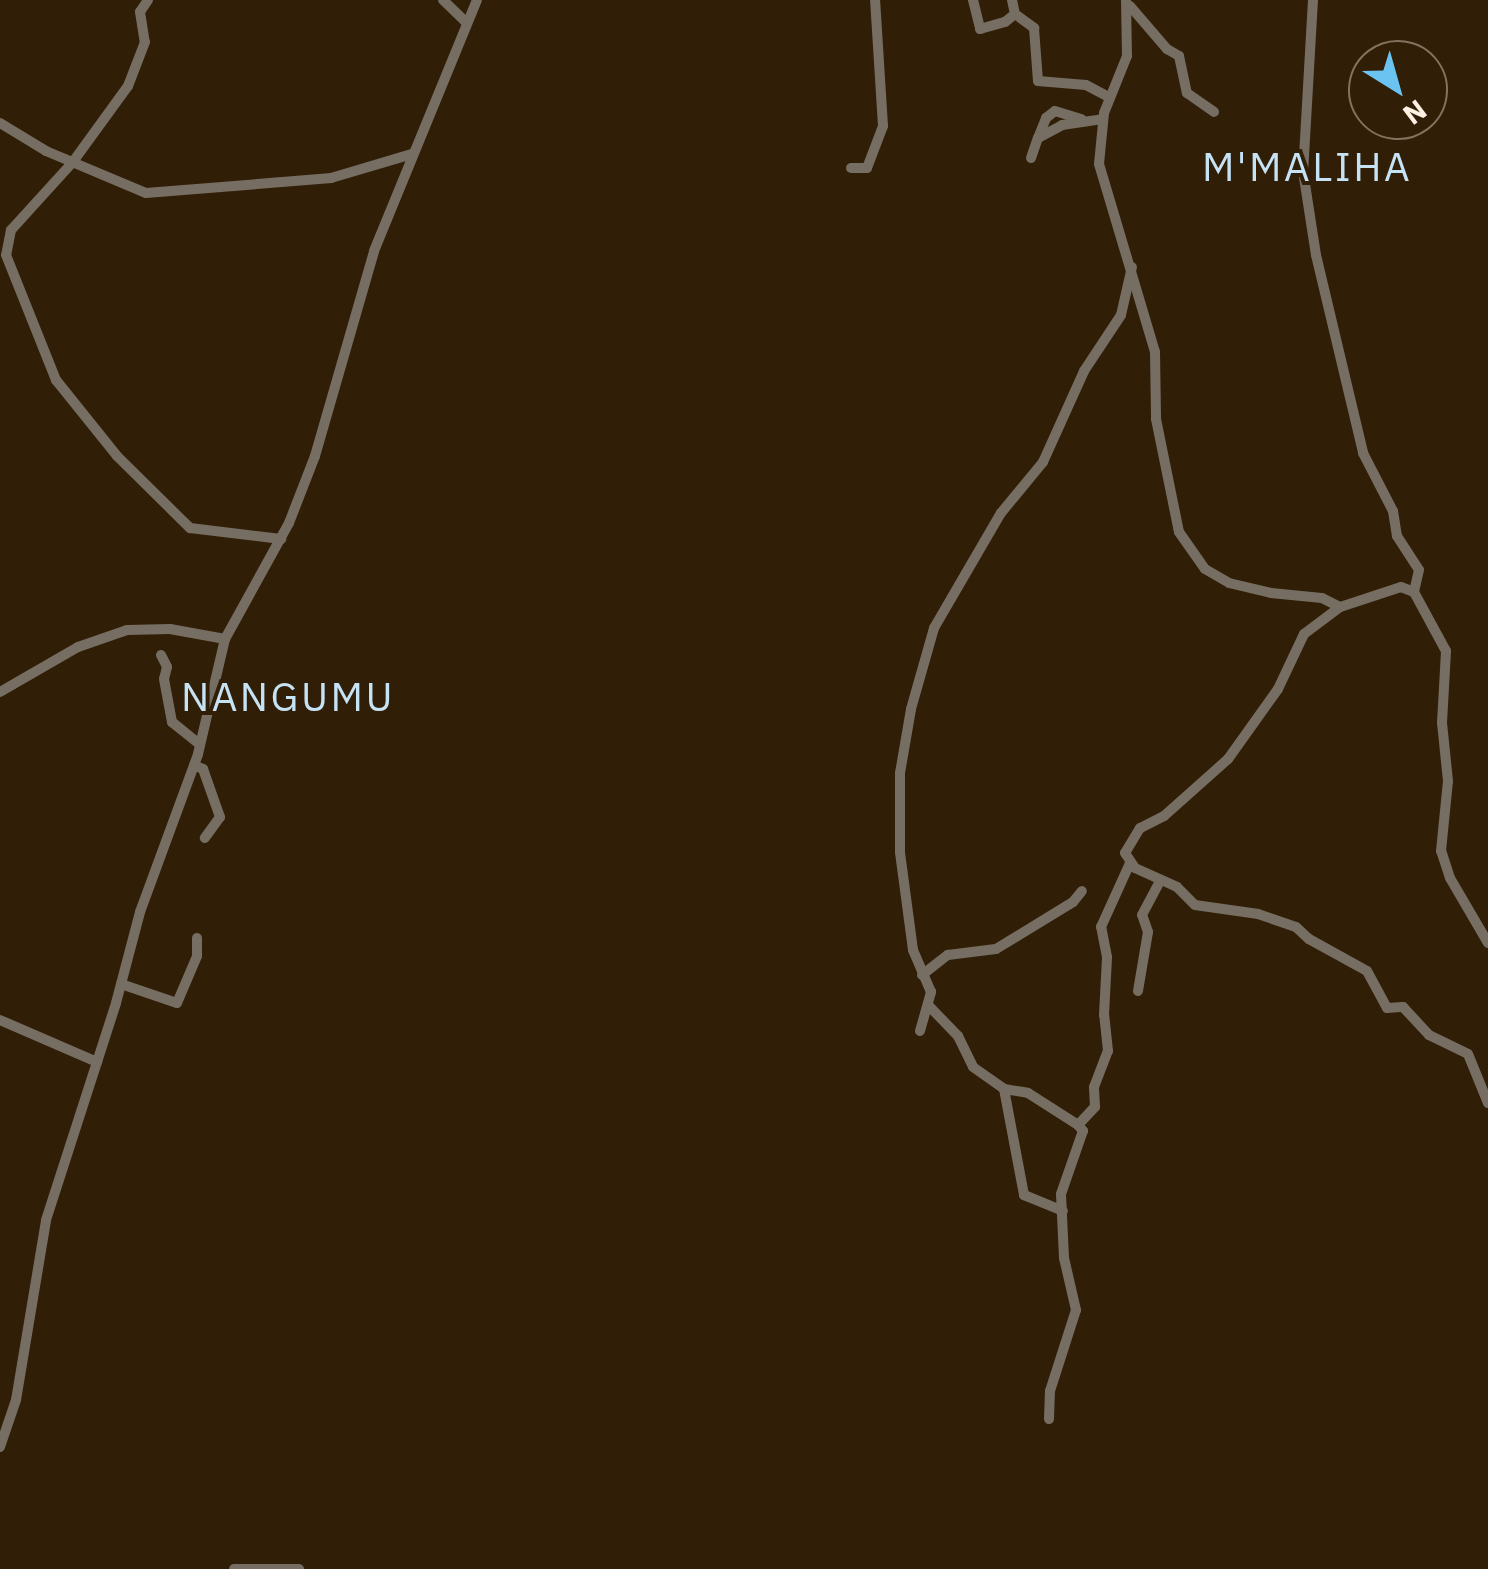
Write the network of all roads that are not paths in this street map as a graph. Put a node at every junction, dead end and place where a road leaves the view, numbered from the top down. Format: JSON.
{"nodes":[{"id":1,"x":148,"y":0,"type":"edge"},
{"id":2,"x":443,"y":0,"type":"edge"},
{"id":3,"x":478,"y":0,"type":"edge"},
{"id":4,"x":863,"y":0,"type":"edge"},
{"id":5,"x":973,"y":0,"type":"edge"},
{"id":6,"x":1012,"y":0,"type":"edge"},
{"id":7,"x":1314,"y":0,"type":"edge"},
{"id":8,"x":875,"y":2,"type":"edge"},
{"id":9,"x":1128,"y":2,"type":"edge"},
{"id":10,"x":1015,"y":14,"type":"junction"},
{"id":11,"x":467,"y":23,"type":"junction"},
{"id":12,"x":1108,"y":98,"type":"junction"},
{"id":13,"x":1214,"y":112,"type":"dead end"},
{"id":14,"x":1103,"y":119,"type":"junction"},
{"id":15,"x":0,"y":123,"type":"edge"},
{"id":16,"x":412,"y":154,"type":"junction"},
{"id":17,"x":1031,"y":158,"type":"dead end"},
{"id":18,"x":72,"y":163,"type":"junction"},
{"id":19,"x":851,"y":168,"type":"dead end"},
{"id":20,"x":3,"y":248,"type":"edge"},
{"id":21,"x":1132,"y":267,"type":"junction"},
{"id":22,"x":281,"y":539,"type":"junction"},
{"id":23,"x":1414,"y":592,"type":"junction"},
{"id":24,"x":1340,"y":608,"type":"junction"},
{"id":25,"x":225,"y":639,"type":"junction"},
{"id":26,"x":160,"y":655,"type":"dead end"},
{"id":27,"x":0,"y":692,"type":"edge"},
{"id":28,"x":200,"y":745,"type":"junction"},
{"id":29,"x":194,"y":765,"type":"junction"},
{"id":30,"x":205,"y":838,"type":"dead end"},
{"id":31,"x":1130,"y":864,"type":"junction"},
{"id":32,"x":1160,"y":880,"type":"junction"},
{"id":33,"x":1082,"y":892,"type":"dead end"},
{"id":34,"x":197,"y":938,"type":"dead end"},
{"id":35,"x":1488,"y":943,"type":"edge"},
{"id":36,"x":922,"y":975,"type":"junction"},
{"id":37,"x":122,"y":984,"type":"junction"},
{"id":38,"x":1138,"y":991,"type":"dead end"},
{"id":39,"x":929,"y":1006,"type":"junction"},
{"id":40,"x":0,"y":1020,"type":"edge"},
{"id":41,"x":920,"y":1031,"type":"dead end"},
{"id":42,"x":97,"y":1062,"type":"junction"},
{"id":43,"x":1004,"y":1089,"type":"junction"},
{"id":44,"x":1488,"y":1102,"type":"edge"},
{"id":45,"x":1078,"y":1124,"type":"junction"},
{"id":46,"x":1063,"y":1211,"type":"junction"},
{"id":47,"x":1049,"y":1419,"type":"dead end"},
{"id":48,"x":0,"y":1447,"type":"edge"},
{"id":49,"x":234,"y":1569,"type":"edge"},
{"id":50,"x":299,"y":1569,"type":"edge"}],
"edges":[{"from":1,"to":18,"type":"street"},
{"from":2,"to":11,"type":"street"},
{"from":3,"to":11,"type":"street"},
{"from":4,"to":8,"type":"street"},
{"from":5,"to":10,"type":"street"},
{"from":6,"to":10,"type":"street"},
{"from":7,"to":23,"type":"street"},
{"from":8,"to":19,"type":"street"},
{"from":9,"to":12,"type":"street"},
{"from":9,"to":13,"type":"street"},
{"from":10,"to":12,"type":"street"},
{"from":11,"to":16,"type":"street"},
{"from":12,"to":14,"type":"street"},
{"from":14,"to":17,"type":"street"},
{"from":14,"to":21,"type":"street"},
{"from":15,"to":18,"type":"street"},
{"from":16,"to":18,"type":"street"},
{"from":16,"to":22,"type":"street"},
{"from":18,"to":20,"type":"street"},
{"from":20,"to":22,"type":"street"},
{"from":21,"to":24,"type":"street"},
{"from":21,"to":36,"type":"street"},
{"from":22,"to":25,"type":"street"},
{"from":23,"to":24,"type":"street"},
{"from":23,"to":35,"type":"street"},
{"from":24,"to":31,"type":"street"},
{"from":25,"to":27,"type":"street"},
{"from":25,"to":28,"type":"street"},
{"from":26,"to":28,"type":"street"},
{"from":28,"to":29,"type":"street"},
{"from":29,"to":30,"type":"street"},
{"from":29,"to":37,"type":"street"},
{"from":31,"to":32,"type":"street"},
{"from":31,"to":45,"type":"street"},
{"from":32,"to":38,"type":"street"},
{"from":32,"to":44,"type":"street"},
{"from":33,"to":36,"type":"street"},
{"from":34,"to":37,"type":"street"},
{"from":36,"to":39,"type":"street"},
{"from":37,"to":42,"type":"street"},
{"from":39,"to":41,"type":"street"},
{"from":39,"to":43,"type":"street"},
{"from":40,"to":42,"type":"street"},
{"from":42,"to":48,"type":"street"},
{"from":43,"to":45,"type":"street"},
{"from":43,"to":46,"type":"street"},
{"from":45,"to":46,"type":"street"},
{"from":46,"to":47,"type":"street"},
{"from":49,"to":50,"type":"street"}]}
